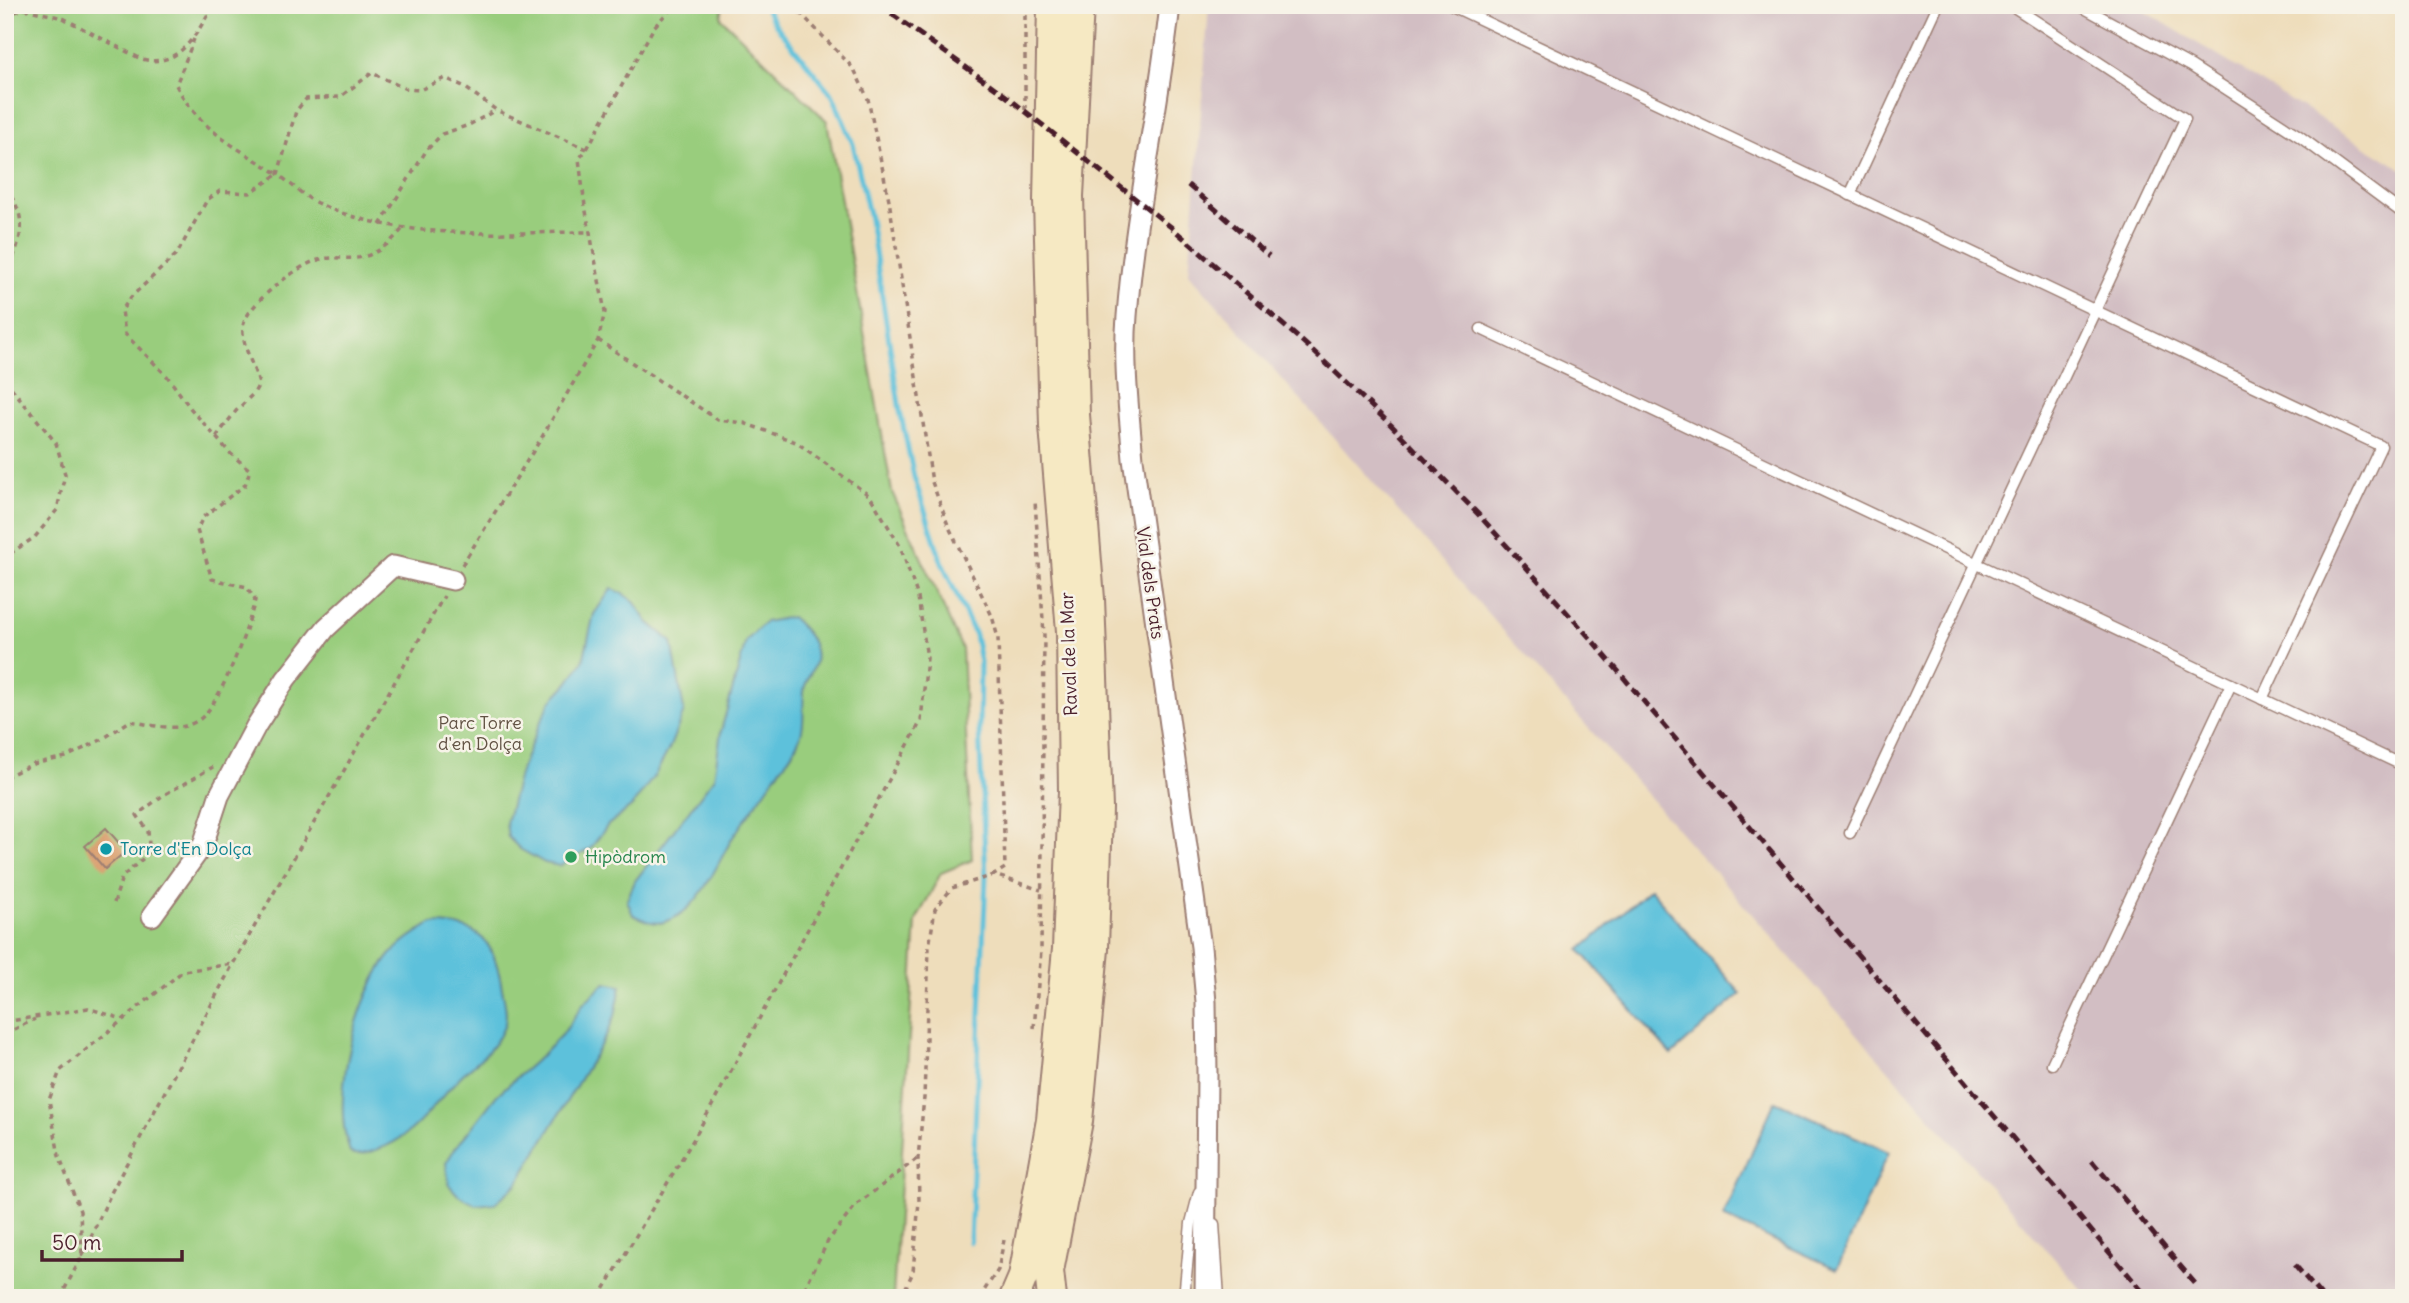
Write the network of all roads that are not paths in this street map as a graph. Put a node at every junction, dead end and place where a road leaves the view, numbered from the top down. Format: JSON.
{"nodes":[{"id":1,"x":1052,"y":5,"type":"edge"},
{"id":2,"x":1079,"y":5,"type":"edge"},
{"id":3,"x":1170,"y":5,"type":"edge"},
{"id":4,"x":1450,"y":5,"type":"edge"},
{"id":5,"x":1938,"y":5,"type":"edge"},
{"id":6,"x":2011,"y":5,"type":"edge"},
{"id":7,"x":2079,"y":5,"type":"edge"},
{"id":8,"x":1850,"y":195,"type":"junction"},
{"id":9,"x":2404,"y":214,"type":"edge"},
{"id":10,"x":2095,"y":310,"type":"junction"},
{"id":11,"x":1481,"y":329,"type":"dead end"},
{"id":12,"x":1976,"y":564,"type":"junction"},
{"id":13,"x":453,"y":580,"type":"road end"},
{"id":14,"x":2231,"y":684,"type":"junction"},
{"id":15,"x":2262,"y":699,"type":"junction"},
{"id":16,"x":2404,"y":766,"type":"edge"},
{"id":17,"x":1850,"y":833,"type":"dead end"},
{"id":18,"x":152,"y":916,"type":"dead end"},
{"id":19,"x":2052,"y":1064,"type":"dead end"},
{"id":20,"x":1207,"y":1161,"type":"junction"},
{"id":21,"x":1014,"y":1298,"type":"edge"},
{"id":22,"x":1052,"y":1298,"type":"edge"},
{"id":23,"x":1184,"y":1298,"type":"edge"},
{"id":24,"x":1205,"y":1298,"type":"edge"},
{"id":25,"x":1219,"y":1298,"type":"edge"}],
"edges":[{"from":1,"to":21,"type":"street","name":"Raval de la Mar"},
{"from":2,"to":22,"type":"street","name":"Raval de la Mar"},
{"from":3,"to":20,"type":"street","name":"Vial dels Prats"},
{"from":4,"to":8,"type":"lane"},
{"from":5,"to":8,"type":"lane"},
{"from":6,"to":10,"type":"lane"},
{"from":7,"to":9,"type":"lane"},
{"from":8,"to":10,"type":"lane"},
{"from":10,"to":12,"type":"lane"},
{"from":10,"to":15,"type":"lane"},
{"from":11,"to":12,"type":"lane"},
{"from":12,"to":14,"type":"lane"},
{"from":12,"to":17,"type":"lane"},
{"from":13,"to":18,"type":"street"},
{"from":14,"to":15,"type":"lane"},
{"from":14,"to":19,"type":"lane"},
{"from":15,"to":16,"type":"lane"},
{"from":20,"to":23,"type":"lane","name":"Vial dels Prats"},
{"from":20,"to":24,"type":"street","name":"Vial dels Prats"},
{"from":20,"to":25,"type":"lane","name":"Vial dels Prats"}]}
